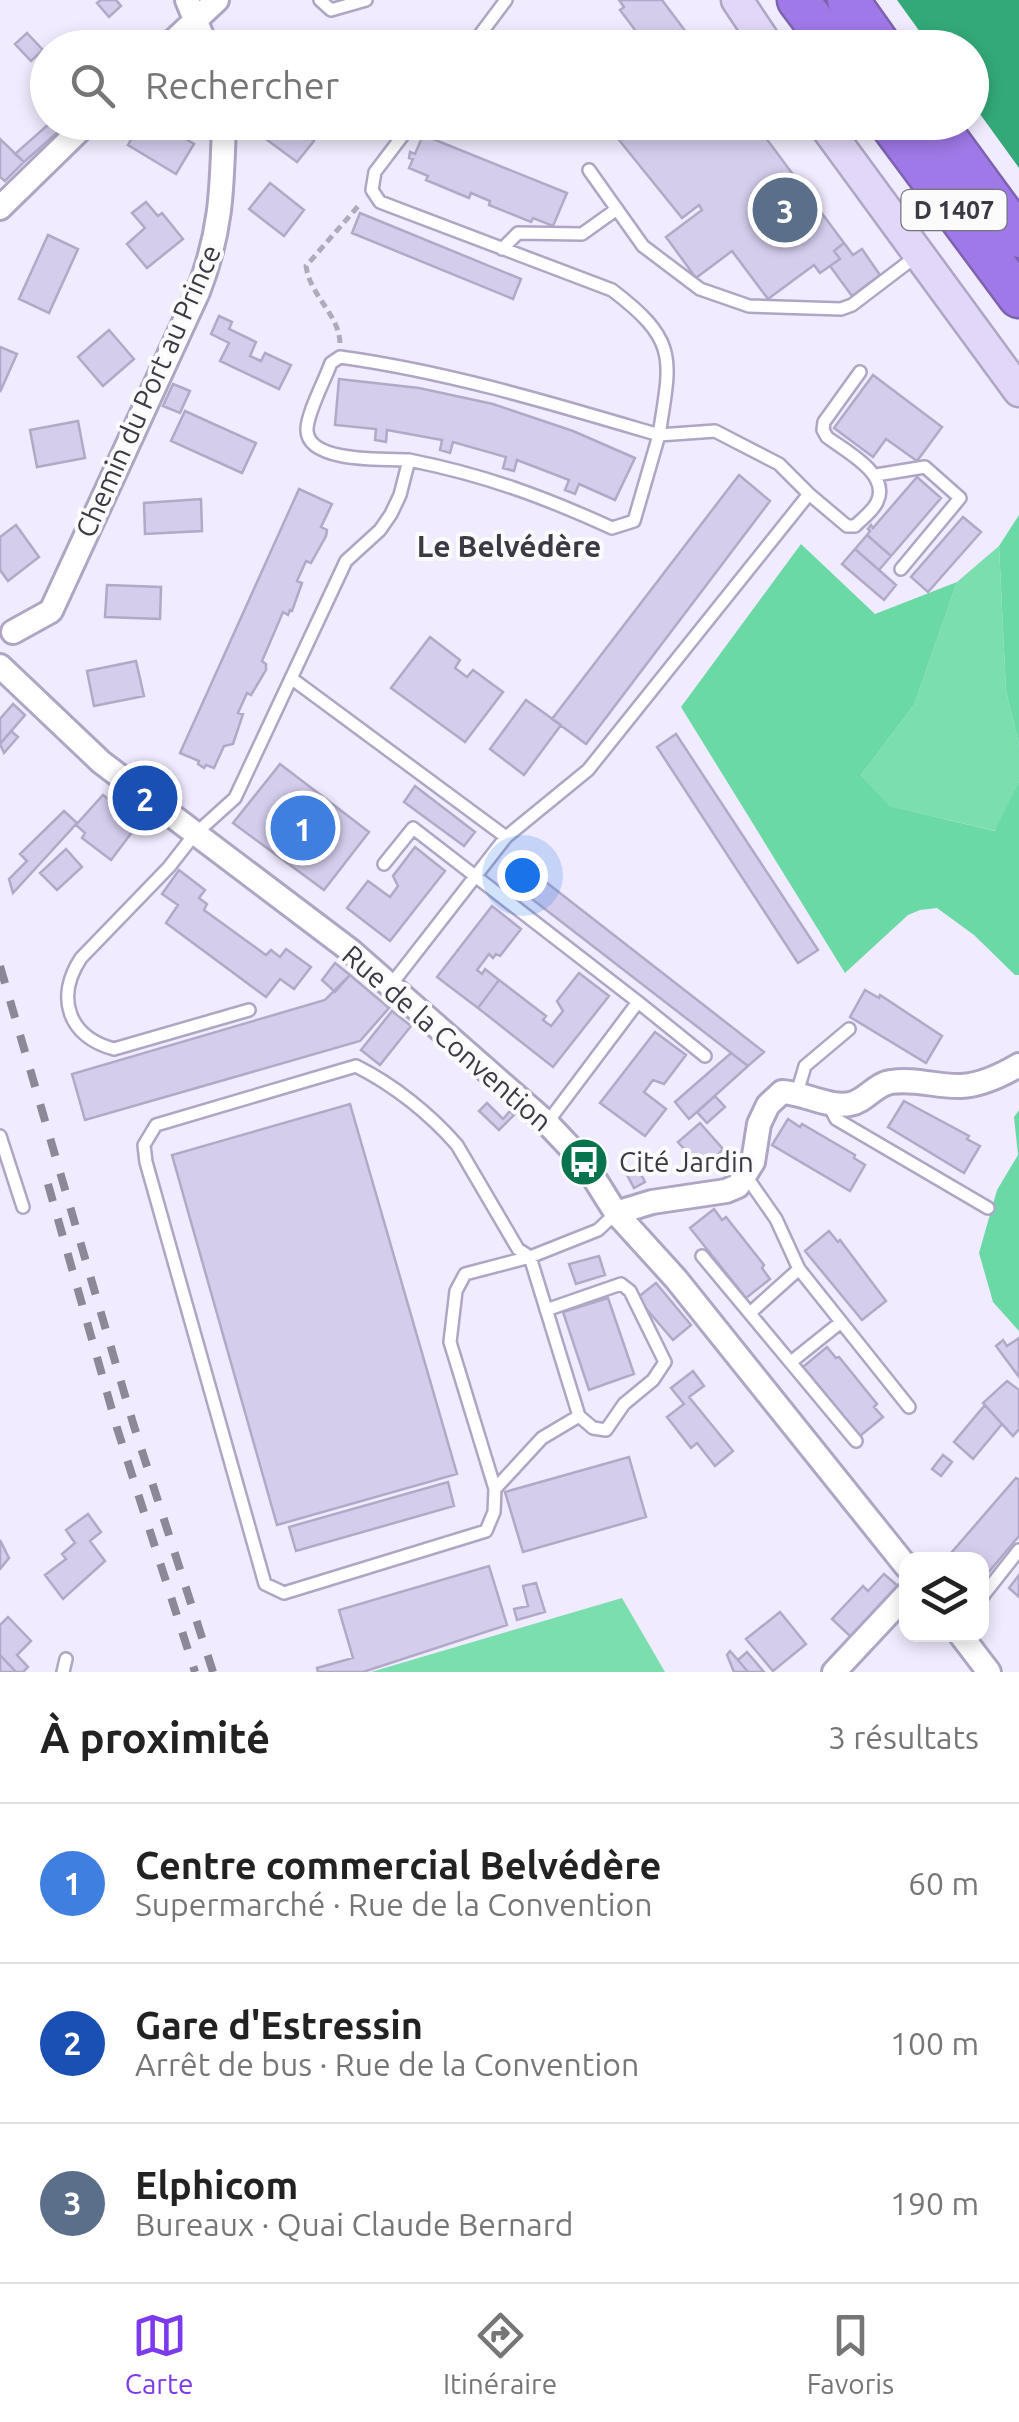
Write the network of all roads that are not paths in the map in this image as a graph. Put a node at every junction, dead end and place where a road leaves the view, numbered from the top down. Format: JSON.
{"nodes":[{"id":1,"x":217,"y":0,"type":"edge"},
{"id":2,"x":320,"y":0,"type":"edge"},
{"id":3,"x":366,"y":0,"type":"edge"},
{"id":4,"x":506,"y":0,"type":"edge"},
{"id":5,"x":737,"y":0,"type":"edge"},
{"id":6,"x":798,"y":0,"type":"edge"},
{"id":7,"x":848,"y":0,"type":"edge"},
{"id":8,"x":192,"y":10,"type":"edge"},
{"id":9,"x":484,"y":30,"type":"edge"},
{"id":10,"x":757,"y":30,"type":"edge"},
{"id":11,"x":820,"y":30,"type":"edge"},
{"id":12,"x":869,"y":30,"type":"edge"},
{"id":13,"x":70,"y":140,"type":"edge"},
{"id":14,"x":223,"y":140,"type":"edge"},
{"id":15,"x":399,"y":140,"type":"edge"},
{"id":16,"x":835,"y":140,"type":"edge"},
{"id":17,"x":903,"y":140,"type":"edge"},
{"id":18,"x":948,"y":140,"type":"edge"},
{"id":19,"x":589,"y":170,"type":"dead end"},
{"id":20,"x":0,"y":208,"type":"edge"},
{"id":21,"x":617,"y":210,"type":"junction"},
{"id":22,"x":1019,"y":237,"type":"edge"},
{"id":23,"x":502,"y":248,"type":"junction"},
{"id":24,"x":919,"y":254,"type":"junction"},
{"id":25,"x":1019,"y":297,"type":"edge"},
{"id":26,"x":860,"y":372,"type":"dead end"},
{"id":27,"x":1019,"y":391,"type":"edge"},
{"id":28,"x":659,"y":435,"type":"junction"},
{"id":29,"x":409,"y":460,"type":"junction"},
{"id":30,"x":876,"y":475,"type":"junction"},
{"id":31,"x":810,"y":494,"type":"junction"},
{"id":32,"x":901,"y":570,"type":"dead end"},
{"id":33,"x":13,"y":632,"type":"dead end"},
{"id":34,"x":0,"y":666,"type":"edge"},
{"id":35,"x":291,"y":678,"type":"junction"},
{"id":36,"x":194,"y":834,"type":"junction"},
{"id":37,"x":506,"y":836,"type":"junction"},
{"id":38,"x":384,"y":864,"type":"dead end"},
{"id":39,"x":476,"y":875,"type":"junction"},
{"id":40,"x":390,"y":986,"type":"junction"},
{"id":41,"x":638,"y":1002,"type":"junction"},
{"id":42,"x":249,"y":1010,"type":"dead end"},
{"id":43,"x":849,"y":1029,"type":"dead end"},
{"id":44,"x":704,"y":1056,"type":"dead end"},
{"id":45,"x":1019,"y":1065,"type":"edge"},
{"id":46,"x":797,"y":1092,"type":"junction"},
{"id":47,"x":827,"y":1102,"type":"junction"},
{"id":48,"x":547,"y":1124,"type":"junction"},
{"id":49,"x":0,"y":1136,"type":"edge"},
{"id":50,"x":746,"y":1176,"type":"junction"},
{"id":51,"x":23,"y":1207,"type":"dead end"},
{"id":52,"x":988,"y":1208,"type":"dead end"},
{"id":53,"x":616,"y":1213,"type":"junction"},
{"id":54,"x":702,"y":1256,"type":"dead end"},
{"id":55,"x":530,"y":1257,"type":"junction"},
{"id":56,"x":800,"y":1269,"type":"junction"},
{"id":57,"x":546,"y":1310,"type":"junction"},
{"id":58,"x":750,"y":1312,"type":"junction"},
{"id":59,"x":841,"y":1322,"type":"junction"},
{"id":60,"x":792,"y":1362,"type":"junction"},
{"id":61,"x":909,"y":1408,"type":"dead end"},
{"id":62,"x":580,"y":1416,"type":"junction"},
{"id":63,"x":856,"y":1441,"type":"dead end"},
{"id":64,"x":495,"y":1489,"type":"junction"},
{"id":65,"x":1019,"y":1550,"type":"edge"},
{"id":66,"x":899,"y":1557,"type":"edge"},
{"id":67,"x":989,"y":1587,"type":"edge"},
{"id":68,"x":899,"y":1602,"type":"edge"},
{"id":69,"x":966,"y":1642,"type":"edge"},
{"id":70,"x":834,"y":1672,"type":"edge"},
{"id":71,"x":989,"y":1672,"type":"edge"}],
"edges":[{"from":1,"to":8,"type":"street"},
{"from":2,"to":3,"type":"lane"},
{"from":4,"to":9,"type":"lane"},
{"from":5,"to":10,"type":"main road"},
{"from":6,"to":11,"type":"highway"},
{"from":7,"to":12,"type":"highway"},
{"from":13,"to":20,"type":"street"},
{"from":14,"to":33,"type":"street","name":"Chemin du Port au Prince"},
{"from":15,"to":23,"type":"lane"},
{"from":16,"to":24,"type":"main road"},
{"from":17,"to":25,"type":"highway","number":"D 1407"},
{"from":18,"to":22,"type":"highway","number":"D 1407"},
{"from":19,"to":21,"type":"lane"},
{"from":21,"to":23,"type":"lane"},
{"from":21,"to":24,"type":"lane"},
{"from":23,"to":28,"type":"lane"},
{"from":24,"to":27,"type":"main road"},
{"from":26,"to":30,"type":"lane"},
{"from":28,"to":29,"type":"lane"},
{"from":28,"to":29,"type":"lane"},
{"from":28,"to":31,"type":"lane"},
{"from":29,"to":35,"type":"lane"},
{"from":30,"to":31,"type":"lane"},
{"from":30,"to":32,"type":"lane"},
{"from":31,"to":37,"type":"lane"},
{"from":34,"to":36,"type":"street","name":"Rue de la Convention"},
{"from":35,"to":36,"type":"lane"},
{"from":35,"to":37,"type":"lane"},
{"from":36,"to":40,"type":"street","name":"Rue de la Convention"},
{"from":36,"to":42,"type":"lane"},
{"from":37,"to":39,"type":"lane"},
{"from":38,"to":39,"type":"lane"},
{"from":39,"to":40,"type":"lane"},
{"from":39,"to":41,"type":"lane"},
{"from":40,"to":48,"type":"street","name":"Rue de la Convention"},
{"from":41,"to":44,"type":"lane"},
{"from":41,"to":48,"type":"lane"},
{"from":43,"to":46,"type":"lane"},
{"from":45,"to":47,"type":"street"},
{"from":46,"to":47,"type":"street"},
{"from":46,"to":50,"type":"street"},
{"from":47,"to":52,"type":"lane"},
{"from":48,"to":53,"type":"street","name":"Rue de la Convention"},
{"from":49,"to":51,"type":"lane"},
{"from":50,"to":53,"type":"street"},
{"from":50,"to":56,"type":"lane"},
{"from":53,"to":55,"type":"lane"},
{"from":53,"to":66,"type":"street","name":"Rue de la Convention"},
{"from":54,"to":58,"type":"lane"},
{"from":55,"to":57,"type":"lane"},
{"from":55,"to":64,"type":"lane"},
{"from":55,"to":64,"type":"lane"},
{"from":56,"to":58,"type":"lane"},
{"from":56,"to":59,"type":"lane"},
{"from":57,"to":62,"type":"lane"},
{"from":57,"to":62,"type":"lane"},
{"from":58,"to":60,"type":"lane"},
{"from":59,"to":60,"type":"lane"},
{"from":59,"to":61,"type":"lane"},
{"from":60,"to":63,"type":"lane"},
{"from":62,"to":64,"type":"lane"},
{"from":65,"to":67,"type":"lane"},
{"from":68,"to":70,"type":"street"},
{"from":69,"to":71,"type":"street"}]}
